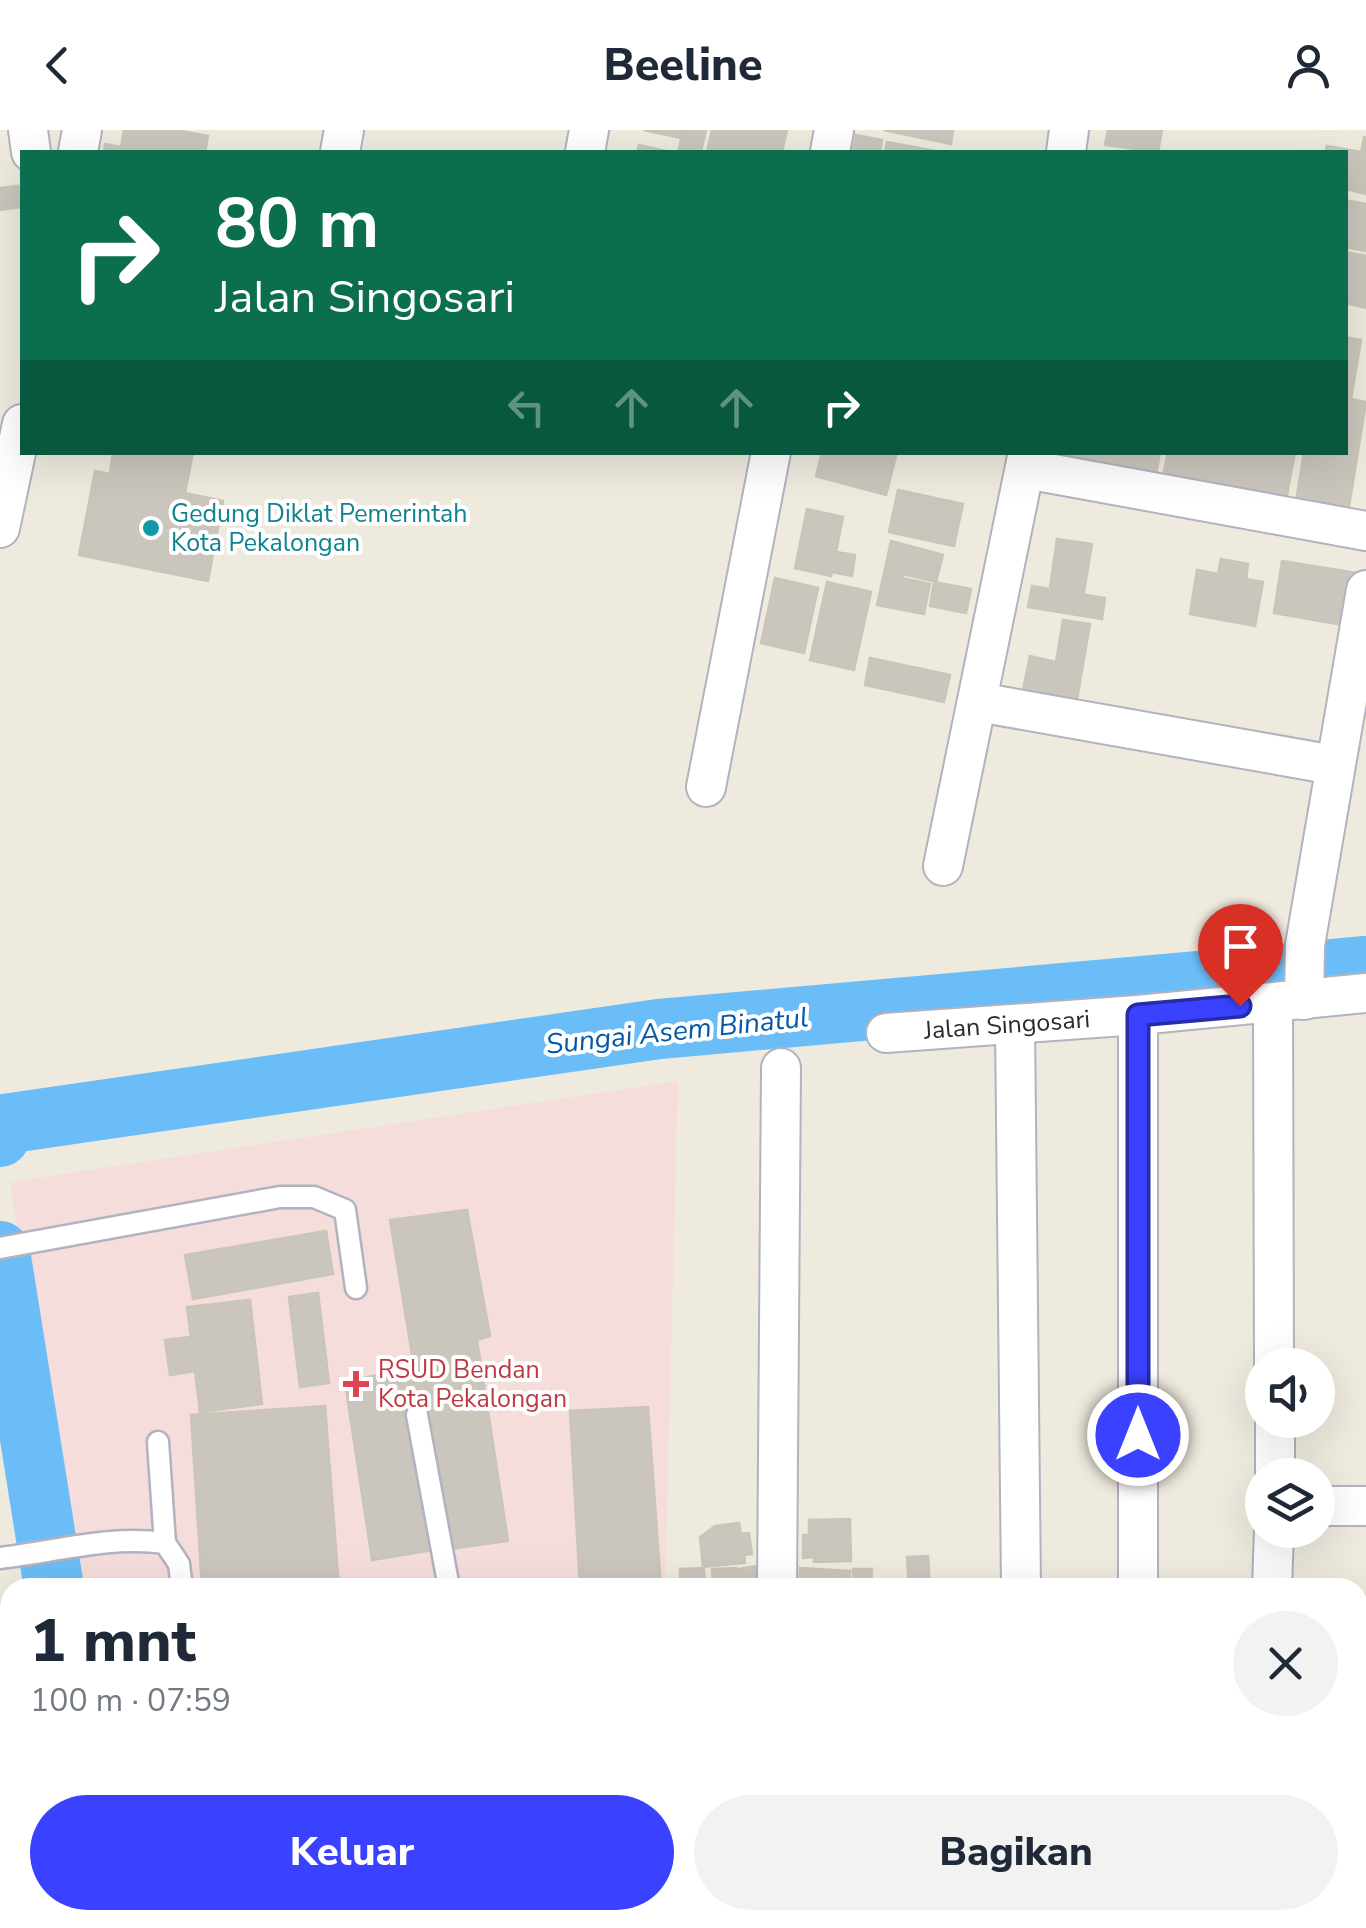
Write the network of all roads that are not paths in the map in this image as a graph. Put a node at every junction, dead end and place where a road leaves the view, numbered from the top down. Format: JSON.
{"nodes":[{"id":1,"x":20,"y":433,"type":"edge"},
{"id":2,"x":770,"y":455,"type":"edge"},
{"id":3,"x":1027,"y":461,"type":"edge"},
{"id":4,"x":0,"y":528,"type":"edge"},
{"id":5,"x":1366,"y":531,"type":"edge"},
{"id":6,"x":1366,"y":590,"type":"edge"},
{"id":7,"x":978,"y":702,"type":"junction"},
{"id":8,"x":1334,"y":765,"type":"junction"},
{"id":9,"x":706,"y":787,"type":"dead end"},
{"id":10,"x":943,"y":866,"type":"dead end"},
{"id":11,"x":1297,"y":982,"type":"junction"},
{"id":12,"x":1366,"y":993,"type":"edge"},
{"id":13,"x":1138,"y":1015,"type":"junction"},
{"id":14,"x":1015,"y":1025,"type":"junction"},
{"id":15,"x":886,"y":1034,"type":"dead end"},
{"id":16,"x":781,"y":1068,"type":"dead end"},
{"id":17,"x":0,"y":1248,"type":"edge"},
{"id":18,"x":356,"y":1288,"type":"dead end"},
{"id":19,"x":1275,"y":1348,"type":"edge"},
{"id":20,"x":418,"y":1415,"type":"dead end"},
{"id":21,"x":158,"y":1442,"type":"dead end"},
{"id":22,"x":1335,"y":1506,"type":"edge"},
{"id":23,"x":1366,"y":1506,"type":"edge"},
{"id":24,"x":165,"y":1542,"type":"junction"},
{"id":25,"x":1273,"y":1548,"type":"edge"},
{"id":26,"x":4,"y":1558,"type":"edge"},
{"id":27,"x":181,"y":1578,"type":"edge"},
{"id":28,"x":447,"y":1578,"type":"edge"},
{"id":29,"x":777,"y":1578,"type":"edge"},
{"id":30,"x":1020,"y":1578,"type":"edge"},
{"id":31,"x":1138,"y":1578,"type":"edge"},
{"id":32,"x":1272,"y":1578,"type":"edge"}],
"edges":[{"from":1,"to":4,"type":"street"},
{"from":2,"to":9,"type":"street"},
{"from":3,"to":5,"type":"street"},
{"from":3,"to":7,"type":"street"},
{"from":6,"to":8,"type":"street"},
{"from":7,"to":8,"type":"street"},
{"from":7,"to":10,"type":"street"},
{"from":8,"to":11,"type":"street"},
{"from":11,"to":12,"type":"street","name":"Jalan Singosari"},
{"from":11,"to":13,"type":"street","name":"Jalan Singosari"},
{"from":11,"to":19,"type":"street"},
{"from":13,"to":14,"type":"street","name":"Jalan Singosari"},
{"from":13,"to":31,"type":"street"},
{"from":14,"to":15,"type":"street","name":"Jalan Singosari"},
{"from":14,"to":30,"type":"street"},
{"from":16,"to":29,"type":"street"},
{"from":17,"to":18,"type":"lane"},
{"from":20,"to":28,"type":"lane"},
{"from":21,"to":24,"type":"lane"},
{"from":22,"to":23,"type":"street"},
{"from":24,"to":26,"type":"lane"},
{"from":24,"to":27,"type":"lane"},
{"from":25,"to":32,"type":"street"}]}
